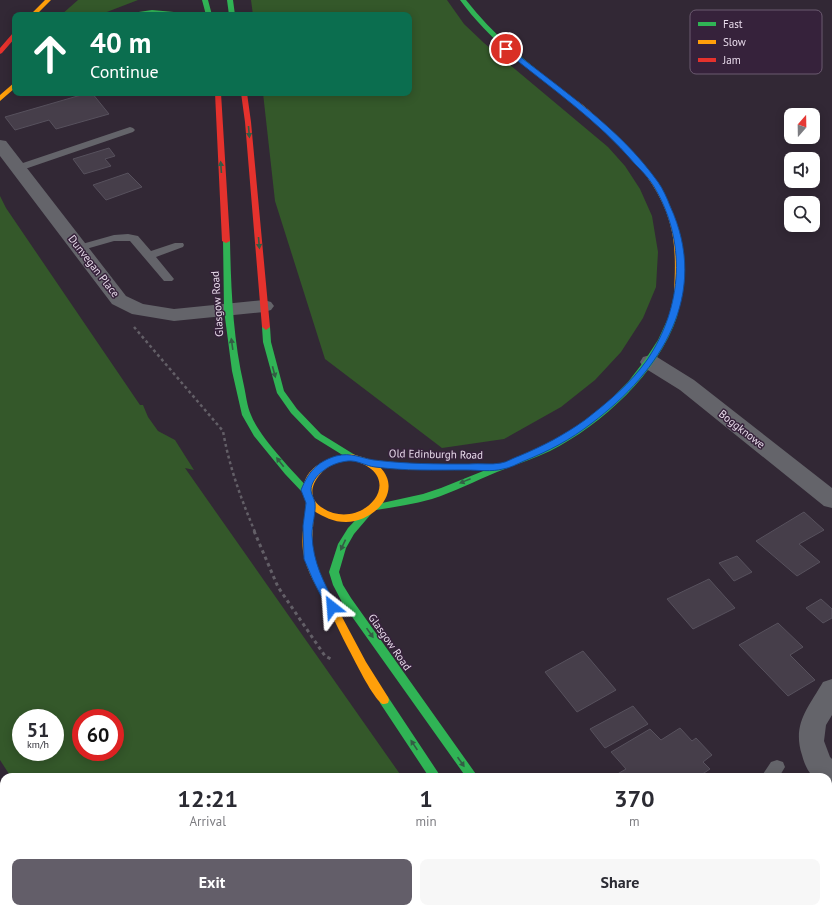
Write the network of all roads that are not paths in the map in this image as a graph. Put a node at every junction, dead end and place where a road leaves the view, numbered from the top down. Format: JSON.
{"nodes":[{"id":1,"x":48,"y":0,"type":"edge"},
{"id":2,"x":205,"y":0,"type":"edge"},
{"id":3,"x":230,"y":0,"type":"edge"},
{"id":4,"x":463,"y":0,"type":"edge"},
{"id":5,"x":160,"y":3,"type":"dead end"},
{"id":6,"x":36,"y":12,"type":"edge"},
{"id":7,"x":140,"y":12,"type":"edge"},
{"id":8,"x":208,"y":12,"type":"edge"},
{"id":9,"x":232,"y":12,"type":"edge"},
{"id":10,"x":12,"y":38,"type":"edge"},
{"id":11,"x":0,"y":52,"type":"edge"},
{"id":12,"x":12,"y":87,"type":"edge"},
{"id":13,"x":218,"y":96,"type":"edge"},
{"id":14,"x":244,"y":96,"type":"edge"},
{"id":15,"x":0,"y":99,"type":"edge"},
{"id":16,"x":130,"y":130,"type":"dead end"},
{"id":17,"x":0,"y":145,"type":"edge"},
{"id":18,"x":18,"y":168,"type":"junction"},
{"id":19,"x":179,"y":245,"type":"dead end"},
{"id":20,"x":79,"y":248,"type":"junction"},
{"id":21,"x":149,"y":256,"type":"junction"},
{"id":22,"x":168,"y":279,"type":"dead end"},
{"id":23,"x":264,"y":306,"type":"junction"},
{"id":24,"x":228,"y":310,"type":"junction"},
{"id":25,"x":650,"y":362,"type":"junction"},
{"id":26,"x":352,"y":457,"type":"junction"},
{"id":27,"x":371,"y":463,"type":"junction"},
{"id":28,"x":501,"y":467,"type":"junction"},
{"id":29,"x":306,"y":490,"type":"junction"},
{"id":30,"x":832,"y":500,"type":"edge"},
{"id":31,"x":310,"y":503,"type":"junction"},
{"id":32,"x":376,"y":507,"type":"junction"},
{"id":33,"x":366,"y":514,"type":"junction"},
{"id":34,"x":832,"y":690,"type":"edge"},
{"id":35,"x":432,"y":773,"type":"edge"},
{"id":36,"x":469,"y":773,"type":"edge"},
{"id":37,"x":827,"y":773,"type":"edge"}],
"edges":[{"from":1,"to":6,"type":"main road"},
{"from":2,"to":8,"type":"main road"},
{"from":3,"to":9,"type":"main road"},
{"from":4,"to":25,"type":"main road","name":"Old Edinburgh Road"},
{"from":5,"to":7,"type":"main road"},
{"from":10,"to":11,"type":"main road"},
{"from":12,"to":15,"type":"main road"},
{"from":24,"to":13,"type":"main road","name":"Glasgow Road","one_way":true},
{"from":14,"to":23,"type":"main road","one_way":true},
{"from":16,"to":18,"type":"lane"},
{"from":17,"to":18,"type":"street","name":"Dunvegan Place"},
{"from":18,"to":20,"type":"street","name":"Dunvegan Place"},
{"from":19,"to":21,"type":"lane"},
{"from":20,"to":21,"type":"lane"},
{"from":20,"to":24,"type":"street","name":"Dunvegan Place"},
{"from":21,"to":22,"type":"lane"},
{"from":23,"to":24,"type":"street","name":"Dunvegan Place"},
{"from":23,"to":26,"type":"main road","one_way":true},
{"from":29,"to":24,"type":"main road","name":"Glasgow Road","one_way":true},
{"from":25,"to":28,"type":"main road","name":"Old Edinburgh Road"},
{"from":25,"to":30,"type":"street","name":"Boggknowe"},
{"from":26,"to":27,"type":"main road"},
{"from":26,"to":29,"type":"main road"},
{"from":27,"to":28,"type":"main road","name":"Old Edinburgh Road"},
{"from":27,"to":32,"type":"main road"},
{"from":28,"to":32,"type":"main road","name":"Old Edinburgh Road","one_way":true},
{"from":29,"to":31,"type":"main road"},
{"from":31,"to":33,"type":"main road"},
{"from":35,"to":31,"type":"main road","one_way":true},
{"from":32,"to":33,"type":"main road"},
{"from":33,"to":36,"type":"main road","name":"Glasgow Road","one_way":true},
{"from":34,"to":37,"type":"street"}]}
